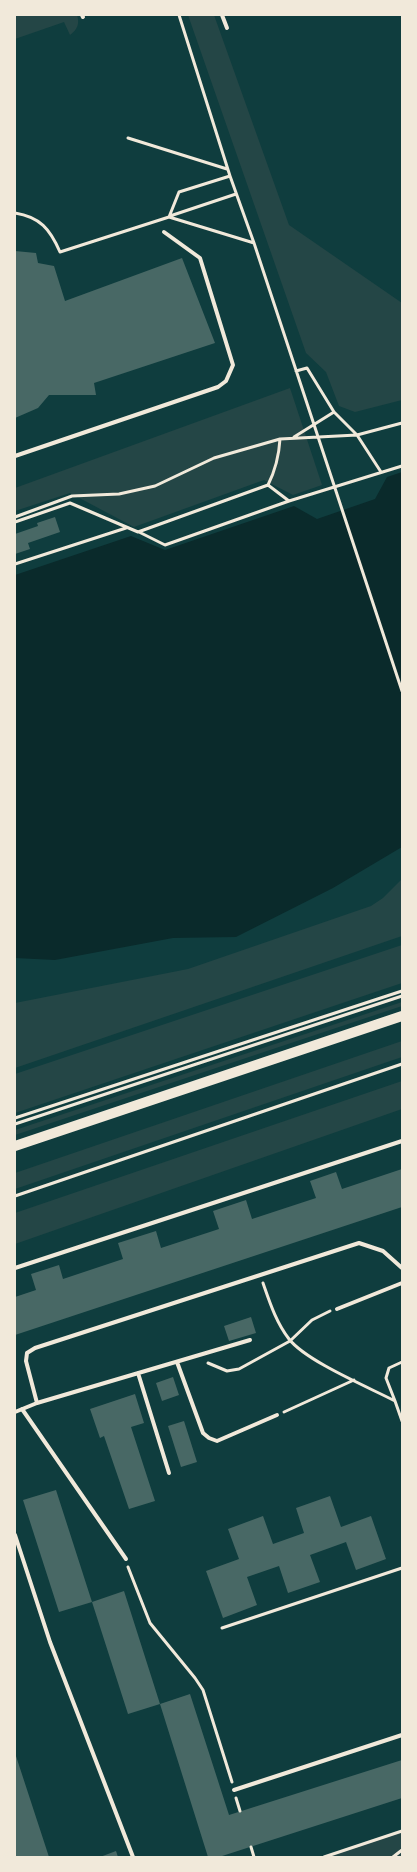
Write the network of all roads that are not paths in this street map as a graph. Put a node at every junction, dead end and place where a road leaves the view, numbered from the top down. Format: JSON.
{"nodes":[{"id":1,"x":222,"y":15,"type":"edge"},
{"id":2,"x":227,"y":28,"type":"dead end"},
{"id":3,"x":164,"y":232,"type":"dead end"},
{"id":4,"x":15,"y":456,"type":"edge"},
{"id":5,"x":402,"y":1016,"type":"edge"},
{"id":6,"x":402,"y":1141,"type":"edge"},
{"id":7,"x":15,"y":1146,"type":"edge"},
{"id":8,"x":15,"y":1268,"type":"edge"},
{"id":9,"x":402,"y":1268,"type":"edge"},
{"id":10,"x":402,"y":1283,"type":"edge"},
{"id":11,"x":337,"y":1308,"type":"road end"},
{"id":12,"x":250,"y":1340,"type":"dead end"},
{"id":13,"x":177,"y":1362,"type":"junction"},
{"id":14,"x":138,"y":1373,"type":"junction"},
{"id":15,"x":38,"y":1403,"type":"junction"},
{"id":16,"x":22,"y":1409,"type":"junction"},
{"id":17,"x":15,"y":1412,"type":"edge"},
{"id":18,"x":278,"y":1415,"type":"road end"},
{"id":19,"x":169,"y":1473,"type":"dead end"},
{"id":20,"x":15,"y":1535,"type":"edge"},
{"id":21,"x":126,"y":1559,"type":"road end"},
{"id":22,"x":402,"y":1735,"type":"edge"},
{"id":23,"x":234,"y":1790,"type":"road end"},
{"id":24,"x":133,"y":1857,"type":"edge"}],
"edges":[{"from":1,"to":2,"type":"lane"},
{"from":3,"to":4,"type":"lane"},
{"from":5,"to":7,"type":"main road"},
{"from":6,"to":8,"type":"lane"},
{"from":9,"to":15,"type":"lane"},
{"from":10,"to":11,"type":"lane"},
{"from":12,"to":13,"type":"lane"},
{"from":13,"to":14,"type":"lane"},
{"from":13,"to":18,"type":"lane"},
{"from":14,"to":15,"type":"lane"},
{"from":14,"to":19,"type":"lane"},
{"from":15,"to":16,"type":"lane"},
{"from":16,"to":17,"type":"lane"},
{"from":16,"to":21,"type":"lane"},
{"from":20,"to":24,"type":"lane"},
{"from":22,"to":23,"type":"lane"}]}
